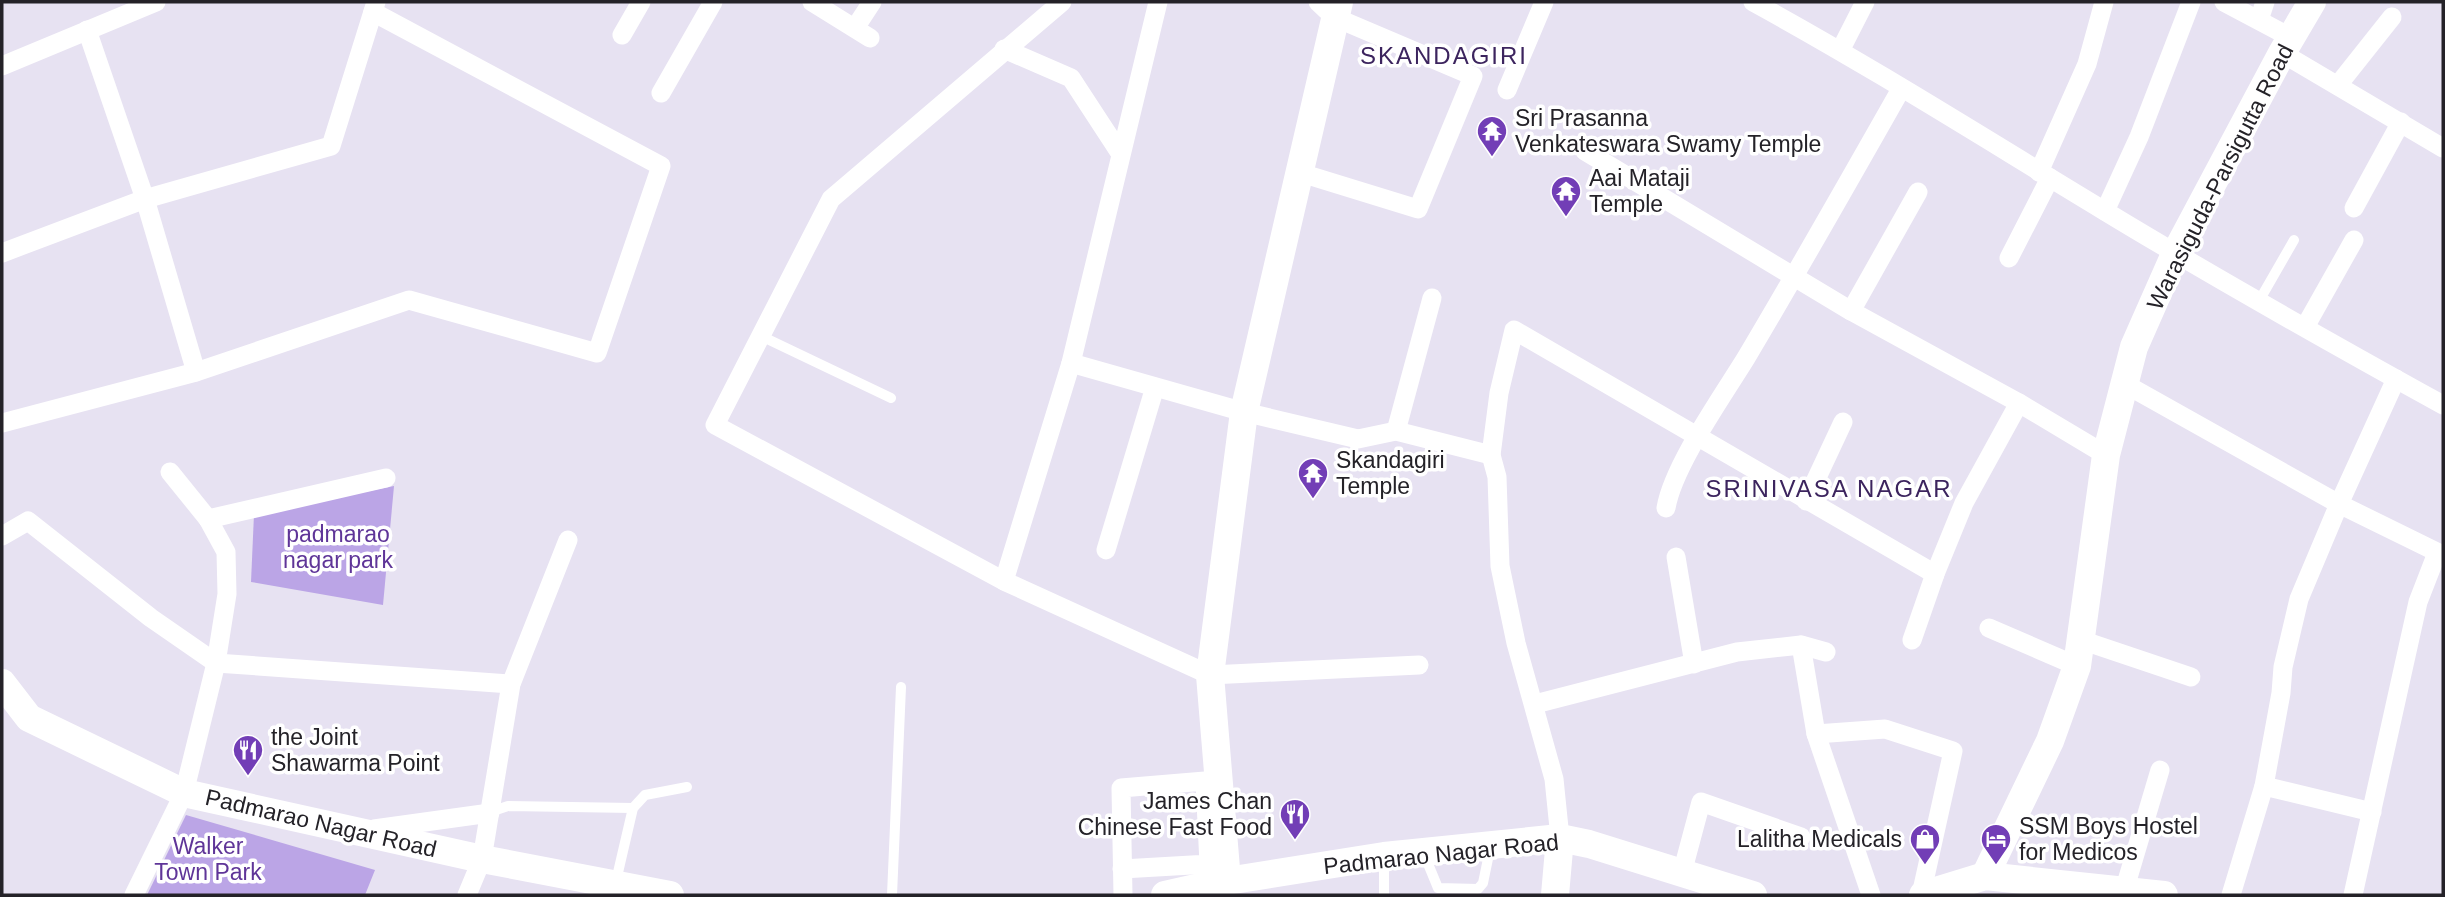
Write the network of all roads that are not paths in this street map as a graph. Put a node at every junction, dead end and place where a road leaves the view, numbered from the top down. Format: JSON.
{"nodes":[{"id":1,"x":641,"y":2,"type":"edge"},
{"id":2,"x":713,"y":2,"type":"edge"},
{"id":3,"x":812,"y":2,"type":"edge"},
{"id":4,"x":872,"y":2,"type":"edge"},
{"id":5,"x":1062,"y":2,"type":"edge"},
{"id":6,"x":1158,"y":2,"type":"edge"},
{"id":7,"x":1544,"y":2,"type":"edge"},
{"id":8,"x":1753,"y":2,"type":"edge"},
{"id":9,"x":1865,"y":2,"type":"edge"},
{"id":10,"x":2104,"y":2,"type":"edge"},
{"id":11,"x":2191,"y":2,"type":"edge"},
{"id":12,"x":2224,"y":2,"type":"edge"},
{"id":13,"x":2312,"y":2,"type":"edge"},
{"id":14,"x":148,"y":4,"type":"edge"},
{"id":15,"x":374,"y":7,"type":"edge"},
{"id":16,"x":1330,"y":7,"type":"edge"},
{"id":17,"x":2262,"y":11,"type":"edge"},
{"id":18,"x":2392,"y":17,"type":"dead end"},
{"id":19,"x":87,"y":30,"type":"junction"},
{"id":20,"x":622,"y":35,"type":"dead end"},
{"id":21,"x":2287,"y":46,"type":"junction"},
{"id":22,"x":1004,"y":49,"type":"junction"},
{"id":23,"x":1841,"y":50,"type":"junction"},
{"id":24,"x":2,"y":66,"type":"edge"},
{"id":25,"x":1901,"y":89,"type":"junction"},
{"id":26,"x":1507,"y":90,"type":"dead end"},
{"id":27,"x":661,"y":93,"type":"dead end"},
{"id":28,"x":2344,"y":93,"type":"junction"},
{"id":29,"x":2401,"y":122,"type":"junction"},
{"id":30,"x":2443,"y":148,"type":"edge"},
{"id":31,"x":1585,"y":152,"type":"dead end"},
{"id":32,"x":1120,"y":153,"type":"junction"},
{"id":33,"x":1301,"y":173,"type":"junction"},
{"id":34,"x":2045,"y":175,"type":"junction"},
{"id":35,"x":1918,"y":192,"type":"dead end"},
{"id":36,"x":145,"y":199,"type":"junction"},
{"id":37,"x":2354,"y":208,"type":"dead end"},
{"id":38,"x":2105,"y":211,"type":"junction"},
{"id":39,"x":2294,"y":240,"type":"dead end"},
{"id":40,"x":2354,"y":240,"type":"dead end"},
{"id":41,"x":2,"y":253,"type":"edge"},
{"id":42,"x":2175,"y":254,"type":"junction"},
{"id":43,"x":2009,"y":258,"type":"dead end"},
{"id":44,"x":1794,"y":276,"type":"junction"},
{"id":45,"x":1432,"y":298,"type":"dead end"},
{"id":46,"x":2259,"y":301,"type":"junction"},
{"id":47,"x":1851,"y":310,"type":"junction"},
{"id":48,"x":2305,"y":327,"type":"junction"},
{"id":49,"x":761,"y":336,"type":"junction"},
{"id":50,"x":1071,"y":363,"type":"junction"},
{"id":51,"x":196,"y":372,"type":"junction"},
{"id":52,"x":2396,"y":379,"type":"junction"},
{"id":53,"x":2125,"y":384,"type":"junction"},
{"id":54,"x":1155,"y":387,"type":"junction"},
{"id":55,"x":891,"y":398,"type":"dead end"},
{"id":56,"x":2019,"y":403,"type":"junction"},
{"id":57,"x":2443,"y":405,"type":"edge"},
{"id":58,"x":1244,"y":412,"type":"junction"},
{"id":59,"x":1843,"y":422,"type":"dead end"},
{"id":60,"x":2,"y":423,"type":"edge"},
{"id":61,"x":1396,"y":431,"type":"junction"},
{"id":62,"x":1699,"y":437,"type":"junction"},
{"id":63,"x":1491,"y":455,"type":"junction"},
{"id":64,"x":2106,"y":455,"type":"junction"},
{"id":65,"x":170,"y":472,"type":"dead end"},
{"id":66,"x":386,"y":478,"type":"dead end"},
{"id":67,"x":1806,"y":501,"type":"junction"},
{"id":68,"x":2339,"y":504,"type":"junction"},
{"id":69,"x":1666,"y":509,"type":"dead end"},
{"id":70,"x":208,"y":519,"type":"junction"},
{"id":71,"x":2,"y":536,"type":"edge"},
{"id":72,"x":568,"y":540,"type":"dead end"},
{"id":73,"x":1106,"y":550,"type":"dead end"},
{"id":74,"x":2440,"y":554,"type":"edge"},
{"id":75,"x":1676,"y":557,"type":"dead end"},
{"id":76,"x":1935,"y":574,"type":"junction"},
{"id":77,"x":1004,"y":581,"type":"junction"},
{"id":78,"x":1989,"y":628,"type":"dead end"},
{"id":79,"x":1912,"y":640,"type":"dead end"},
{"id":80,"x":1801,"y":645,"type":"junction"},
{"id":81,"x":1826,"y":652,"type":"dead end"},
{"id":82,"x":2079,"y":653,"type":"junction"},
{"id":83,"x":216,"y":663,"type":"junction"},
{"id":84,"x":1694,"y":664,"type":"junction"},
{"id":85,"x":1419,"y":665,"type":"dead end"},
{"id":86,"x":1210,"y":676,"type":"junction"},
{"id":87,"x":2191,"y":677,"type":"dead end"},
{"id":88,"x":2,"y":683,"type":"edge"},
{"id":89,"x":511,"y":684,"type":"junction"},
{"id":90,"x":901,"y":687,"type":"dead end"},
{"id":91,"x":1535,"y":704,"type":"junction"},
{"id":92,"x":1815,"y":734,"type":"junction"},
{"id":93,"x":2160,"y":770,"type":"dead end"},
{"id":94,"x":2264,"y":786,"type":"junction"},
{"id":95,"x":687,"y":787,"type":"dead end"},
{"id":96,"x":184,"y":793,"type":"junction"},
{"id":97,"x":633,"y":808,"type":"junction"},
{"id":98,"x":2372,"y":812,"type":"junction"},
{"id":99,"x":489,"y":813,"type":"junction"},
{"id":100,"x":359,"y":832,"type":"junction"},
{"id":101,"x":1801,"y":837,"type":"dead end"},
{"id":102,"x":1560,"y":838,"type":"junction"},
{"id":103,"x":1491,"y":846,"type":"junction"},
{"id":104,"x":1424,"y":853,"type":"junction"},
{"id":105,"x":1384,"y":856,"type":"junction"},
{"id":106,"x":482,"y":859,"type":"junction"},
{"id":107,"x":1122,"y":869,"type":"junction"},
{"id":108,"x":1682,"y":873,"type":"junction"},
{"id":109,"x":1227,"y":881,"type":"junction"},
{"id":110,"x":615,"y":885,"type":"junction"},
{"id":111,"x":1981,"y":886,"type":"edge"},
{"id":112,"x":2124,"y":891,"type":"junction"},
{"id":113,"x":134,"y":895,"type":"edge"},
{"id":114,"x":467,"y":895,"type":"edge"},
{"id":115,"x":670,"y":895,"type":"edge"},
{"id":116,"x":892,"y":895,"type":"edge"},
{"id":117,"x":1123,"y":895,"type":"edge"},
{"id":118,"x":1165,"y":895,"type":"edge"},
{"id":119,"x":1384,"y":895,"type":"edge"},
{"id":120,"x":1555,"y":895,"type":"edge"},
{"id":121,"x":1753,"y":895,"type":"edge"},
{"id":122,"x":1871,"y":895,"type":"edge"},
{"id":123,"x":1922,"y":895,"type":"edge"},
{"id":124,"x":2164,"y":895,"type":"edge"},
{"id":125,"x":2231,"y":895,"type":"edge"},
{"id":126,"x":2353,"y":895,"type":"edge"}],
"edges":[{"from":1,"to":20,"type":"street"},
{"from":2,"to":27,"type":"street"},
{"from":3,"to":4,"type":"street"},
{"from":5,"to":22,"type":"street"},
{"from":6,"to":32,"type":"street"},
{"from":7,"to":26,"type":"street"},
{"from":8,"to":23,"type":"street"},
{"from":9,"to":23,"type":"street"},
{"from":10,"to":34,"type":"street"},
{"from":11,"to":38,"type":"street"},
{"from":12,"to":17,"type":"street"},
{"from":13,"to":21,"type":"street","name":"Warasiguda-Parsigutta Road"},
{"from":14,"to":19,"type":"street"},
{"from":15,"to":36,"type":"street"},
{"from":15,"to":51,"type":"street"},
{"from":16,"to":33,"type":"street"},
{"from":16,"to":33,"type":"street"},
{"from":17,"to":21,"type":"street"},
{"from":18,"to":28,"type":"street"},
{"from":19,"to":24,"type":"street"},
{"from":19,"to":36,"type":"street"},
{"from":21,"to":28,"type":"street"},
{"from":21,"to":42,"type":"street","name":"Warasiguda-Parsigutta Road"},
{"from":22,"to":32,"type":"street"},
{"from":22,"to":49,"type":"street"},
{"from":23,"to":25,"type":"street"},
{"from":25,"to":34,"type":"street"},
{"from":25,"to":44,"type":"street"},
{"from":28,"to":29,"type":"street"},
{"from":29,"to":30,"type":"street"},
{"from":29,"to":37,"type":"street"},
{"from":31,"to":44,"type":"street"},
{"from":32,"to":50,"type":"street"},
{"from":33,"to":58,"type":"street"},
{"from":34,"to":38,"type":"street"},
{"from":34,"to":43,"type":"street"},
{"from":35,"to":47,"type":"street"},
{"from":36,"to":41,"type":"street"},
{"from":36,"to":51,"type":"street"},
{"from":38,"to":42,"type":"street"},
{"from":39,"to":46,"type":"lane"},
{"from":40,"to":48,"type":"street"},
{"from":42,"to":46,"type":"street"},
{"from":42,"to":53,"type":"street","name":"Warasiguda-Parsigutta Road"},
{"from":44,"to":47,"type":"street"},
{"from":44,"to":62,"type":"street"},
{"from":45,"to":61,"type":"street"},
{"from":46,"to":48,"type":"street"},
{"from":47,"to":56,"type":"street"},
{"from":48,"to":52,"type":"street"},
{"from":49,"to":55,"type":"lane"},
{"from":49,"to":77,"type":"street"},
{"from":50,"to":54,"type":"street"},
{"from":50,"to":77,"type":"street"},
{"from":51,"to":60,"type":"street"},
{"from":52,"to":57,"type":"street"},
{"from":52,"to":68,"type":"street"},
{"from":53,"to":64,"type":"street","name":"Warasiguda-Parsigutta Road"},
{"from":53,"to":68,"type":"street"},
{"from":54,"to":58,"type":"street"},
{"from":54,"to":73,"type":"street"},
{"from":56,"to":64,"type":"street"},
{"from":56,"to":76,"type":"street"},
{"from":58,"to":61,"type":"street"},
{"from":58,"to":86,"type":"street"},
{"from":59,"to":67,"type":"street"},
{"from":61,"to":63,"type":"street"},
{"from":62,"to":63,"type":"street"},
{"from":62,"to":67,"type":"street"},
{"from":62,"to":69,"type":"street"},
{"from":63,"to":91,"type":"street"},
{"from":64,"to":82,"type":"street","name":"Warasiguda-Parsigutta Road"},
{"from":65,"to":70,"type":"street"},
{"from":66,"to":70,"type":"street"},
{"from":67,"to":76,"type":"street"},
{"from":68,"to":74,"type":"street"},
{"from":68,"to":94,"type":"street"},
{"from":70,"to":83,"type":"street"},
{"from":71,"to":83,"type":"street"},
{"from":72,"to":89,"type":"street"},
{"from":74,"to":98,"type":"street"},
{"from":75,"to":84,"type":"street"},
{"from":76,"to":79,"type":"street"},
{"from":77,"to":86,"type":"street"},
{"from":78,"to":82,"type":"street"},
{"from":80,"to":81,"type":"street"},
{"from":80,"to":84,"type":"street"},
{"from":80,"to":92,"type":"street"},
{"from":82,"to":87,"type":"street"},
{"from":82,"to":111,"type":"street","name":"Warasiguda-Parsigutta Road"},
{"from":83,"to":89,"type":"street"},
{"from":83,"to":96,"type":"street"},
{"from":84,"to":91,"type":"street"},
{"from":85,"to":86,"type":"street"},
{"from":86,"to":109,"type":"street"},
{"from":88,"to":96,"type":"street","name":"Padmarao Nagar Road"},
{"from":89,"to":99,"type":"street"},
{"from":90,"to":116,"type":"lane"},
{"from":91,"to":102,"type":"street"},
{"from":92,"to":122,"type":"street"},
{"from":92,"to":123,"type":"street"},
{"from":93,"to":112,"type":"street"},
{"from":94,"to":98,"type":"street"},
{"from":94,"to":125,"type":"street"},
{"from":95,"to":97,"type":"lane"},
{"from":96,"to":100,"type":"street","name":"Padmarao Nagar Road"},
{"from":96,"to":113,"type":"street"},
{"from":97,"to":99,"type":"lane"},
{"from":97,"to":110,"type":"lane"},
{"from":98,"to":126,"type":"street"},
{"from":99,"to":100,"type":"street"},
{"from":99,"to":106,"type":"street"},
{"from":100,"to":106,"type":"street","name":"Padmarao Nagar Road"},
{"from":101,"to":108,"type":"street"},
{"from":102,"to":103,"type":"street","name":"Padmarao Nagar Road"},
{"from":102,"to":108,"type":"street","name":"Padmarao Nagar Road"},
{"from":102,"to":120,"type":"street"},
{"from":103,"to":104,"type":"street","name":"Padmarao Nagar Road"},
{"from":103,"to":104,"type":"lane"},
{"from":104,"to":105,"type":"street","name":"Padmarao Nagar Road"},
{"from":105,"to":109,"type":"street","name":"Padmarao Nagar Road"},
{"from":105,"to":119,"type":"lane"},
{"from":106,"to":110,"type":"street","name":"Padmarao Nagar Road"},
{"from":106,"to":114,"type":"street"},
{"from":107,"to":107,"type":"street"},
{"from":107,"to":117,"type":"street"},
{"from":108,"to":121,"type":"street","name":"Padmarao Nagar Road"},
{"from":109,"to":118,"type":"street","name":"Padmarao Nagar Road"},
{"from":110,"to":115,"type":"street","name":"Padmarao Nagar Road"},
{"from":111,"to":112,"type":"street"},
{"from":111,"to":123,"type":"street"},
{"from":112,"to":124,"type":"street"}]}
